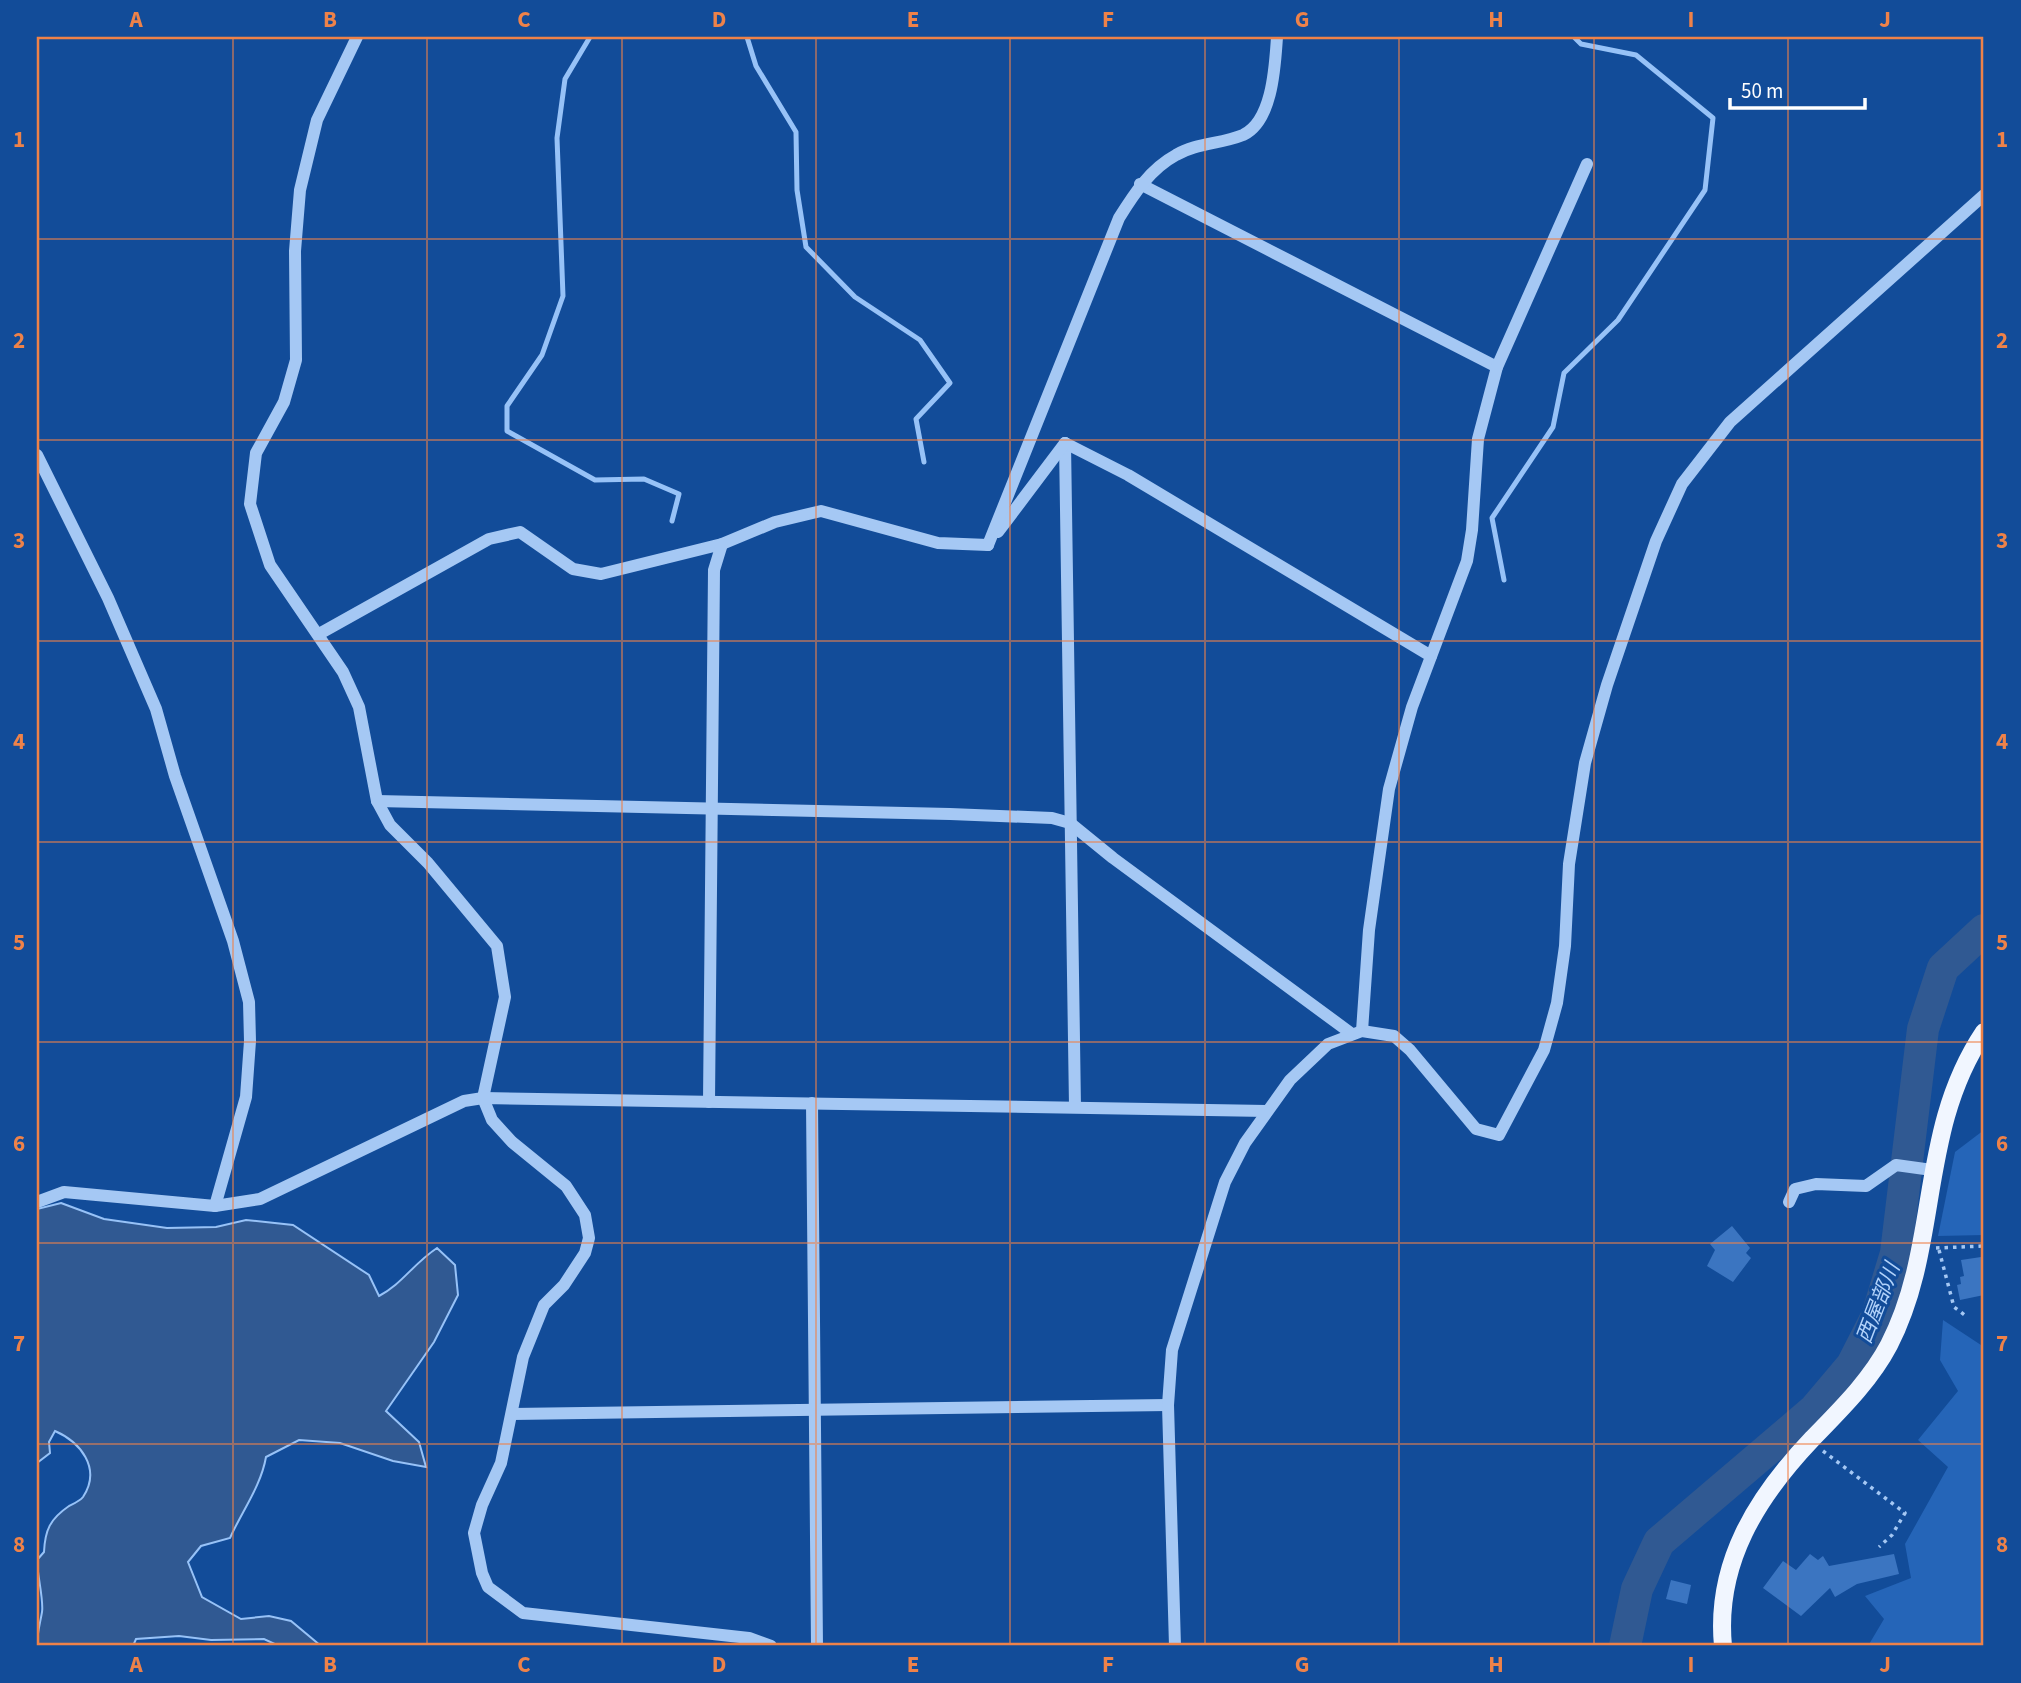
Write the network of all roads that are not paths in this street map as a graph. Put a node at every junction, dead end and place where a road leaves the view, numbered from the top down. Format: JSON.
{"nodes":[{"id":1,"x":357,"y":37,"type":"edge"},
{"id":2,"x":1277,"y":37,"type":"edge"},
{"id":3,"x":1587,"y":164,"type":"dead end"},
{"id":4,"x":1140,"y":184,"type":"junction"},
{"id":5,"x":1984,"y":195,"type":"edge"},
{"id":6,"x":1497,"y":368,"type":"junction"},
{"id":7,"x":1065,"y":443,"type":"junction"},
{"id":8,"x":37,"y":455,"type":"edge"},
{"id":9,"x":722,"y":544,"type":"junction"},
{"id":10,"x":988,"y":545,"type":"junction"},
{"id":11,"x":319,"y":634,"type":"junction"},
{"id":12,"x":1431,"y":656,"type":"junction"},
{"id":13,"x":377,"y":801,"type":"junction"},
{"id":14,"x":712,"y":811,"type":"junction"},
{"id":15,"x":1070,"y":822,"type":"junction"},
{"id":16,"x":1357,"y":1032,"type":"junction"},
{"id":17,"x":1984,"y":1032,"type":"edge"},
{"id":18,"x":483,"y":1098,"type":"junction"},
{"id":19,"x":709,"y":1102,"type":"junction"},
{"id":20,"x":812,"y":1103,"type":"junction"},
{"id":21,"x":1075,"y":1107,"type":"junction"},
{"id":22,"x":1267,"y":1111,"type":"junction"},
{"id":23,"x":1927,"y":1170,"type":"junction"},
{"id":24,"x":37,"y":1202,"type":"edge"},
{"id":25,"x":1789,"y":1202,"type":"dead end"},
{"id":26,"x":215,"y":1206,"type":"junction"},
{"id":27,"x":1168,"y":1405,"type":"junction"},
{"id":28,"x":815,"y":1410,"type":"junction"},
{"id":29,"x":512,"y":1414,"type":"junction"},
{"id":30,"x":771,"y":1646,"type":"edge"},
{"id":31,"x":817,"y":1646,"type":"edge"},
{"id":32,"x":1175,"y":1646,"type":"edge"},
{"id":33,"x":1723,"y":1646,"type":"edge"}],
"edges":[{"from":1,"to":11,"type":"street"},
{"from":2,"to":4,"type":"street"},
{"from":3,"to":6,"type":"street"},
{"from":4,"to":6,"type":"street"},
{"from":4,"to":10,"type":"street"},
{"from":5,"to":16,"type":"street"},
{"from":6,"to":12,"type":"street"},
{"from":7,"to":10,"type":"street"},
{"from":7,"to":12,"type":"street"},
{"from":7,"to":15,"type":"street"},
{"from":8,"to":26,"type":"street"},
{"from":9,"to":10,"type":"street"},
{"from":9,"to":11,"type":"street"},
{"from":9,"to":14,"type":"street"},
{"from":11,"to":13,"type":"street"},
{"from":12,"to":16,"type":"street"},
{"from":13,"to":14,"type":"street"},
{"from":13,"to":18,"type":"street"},
{"from":14,"to":15,"type":"street"},
{"from":14,"to":19,"type":"street"},
{"from":15,"to":16,"type":"street"},
{"from":15,"to":21,"type":"street"},
{"from":16,"to":22,"type":"street"},
{"from":17,"to":23,"type":"main road"},
{"from":18,"to":19,"type":"street"},
{"from":18,"to":26,"type":"street"},
{"from":18,"to":29,"type":"street"},
{"from":19,"to":20,"type":"street"},
{"from":20,"to":21,"type":"street"},
{"from":20,"to":28,"type":"street"},
{"from":21,"to":22,"type":"street"},
{"from":22,"to":27,"type":"street"},
{"from":23,"to":25,"type":"street"},
{"from":23,"to":33,"type":"main road"},
{"from":24,"to":26,"type":"street"},
{"from":27,"to":28,"type":"street"},
{"from":27,"to":32,"type":"street"},
{"from":28,"to":29,"type":"street"},
{"from":28,"to":31,"type":"street"},
{"from":29,"to":30,"type":"street"}]}
